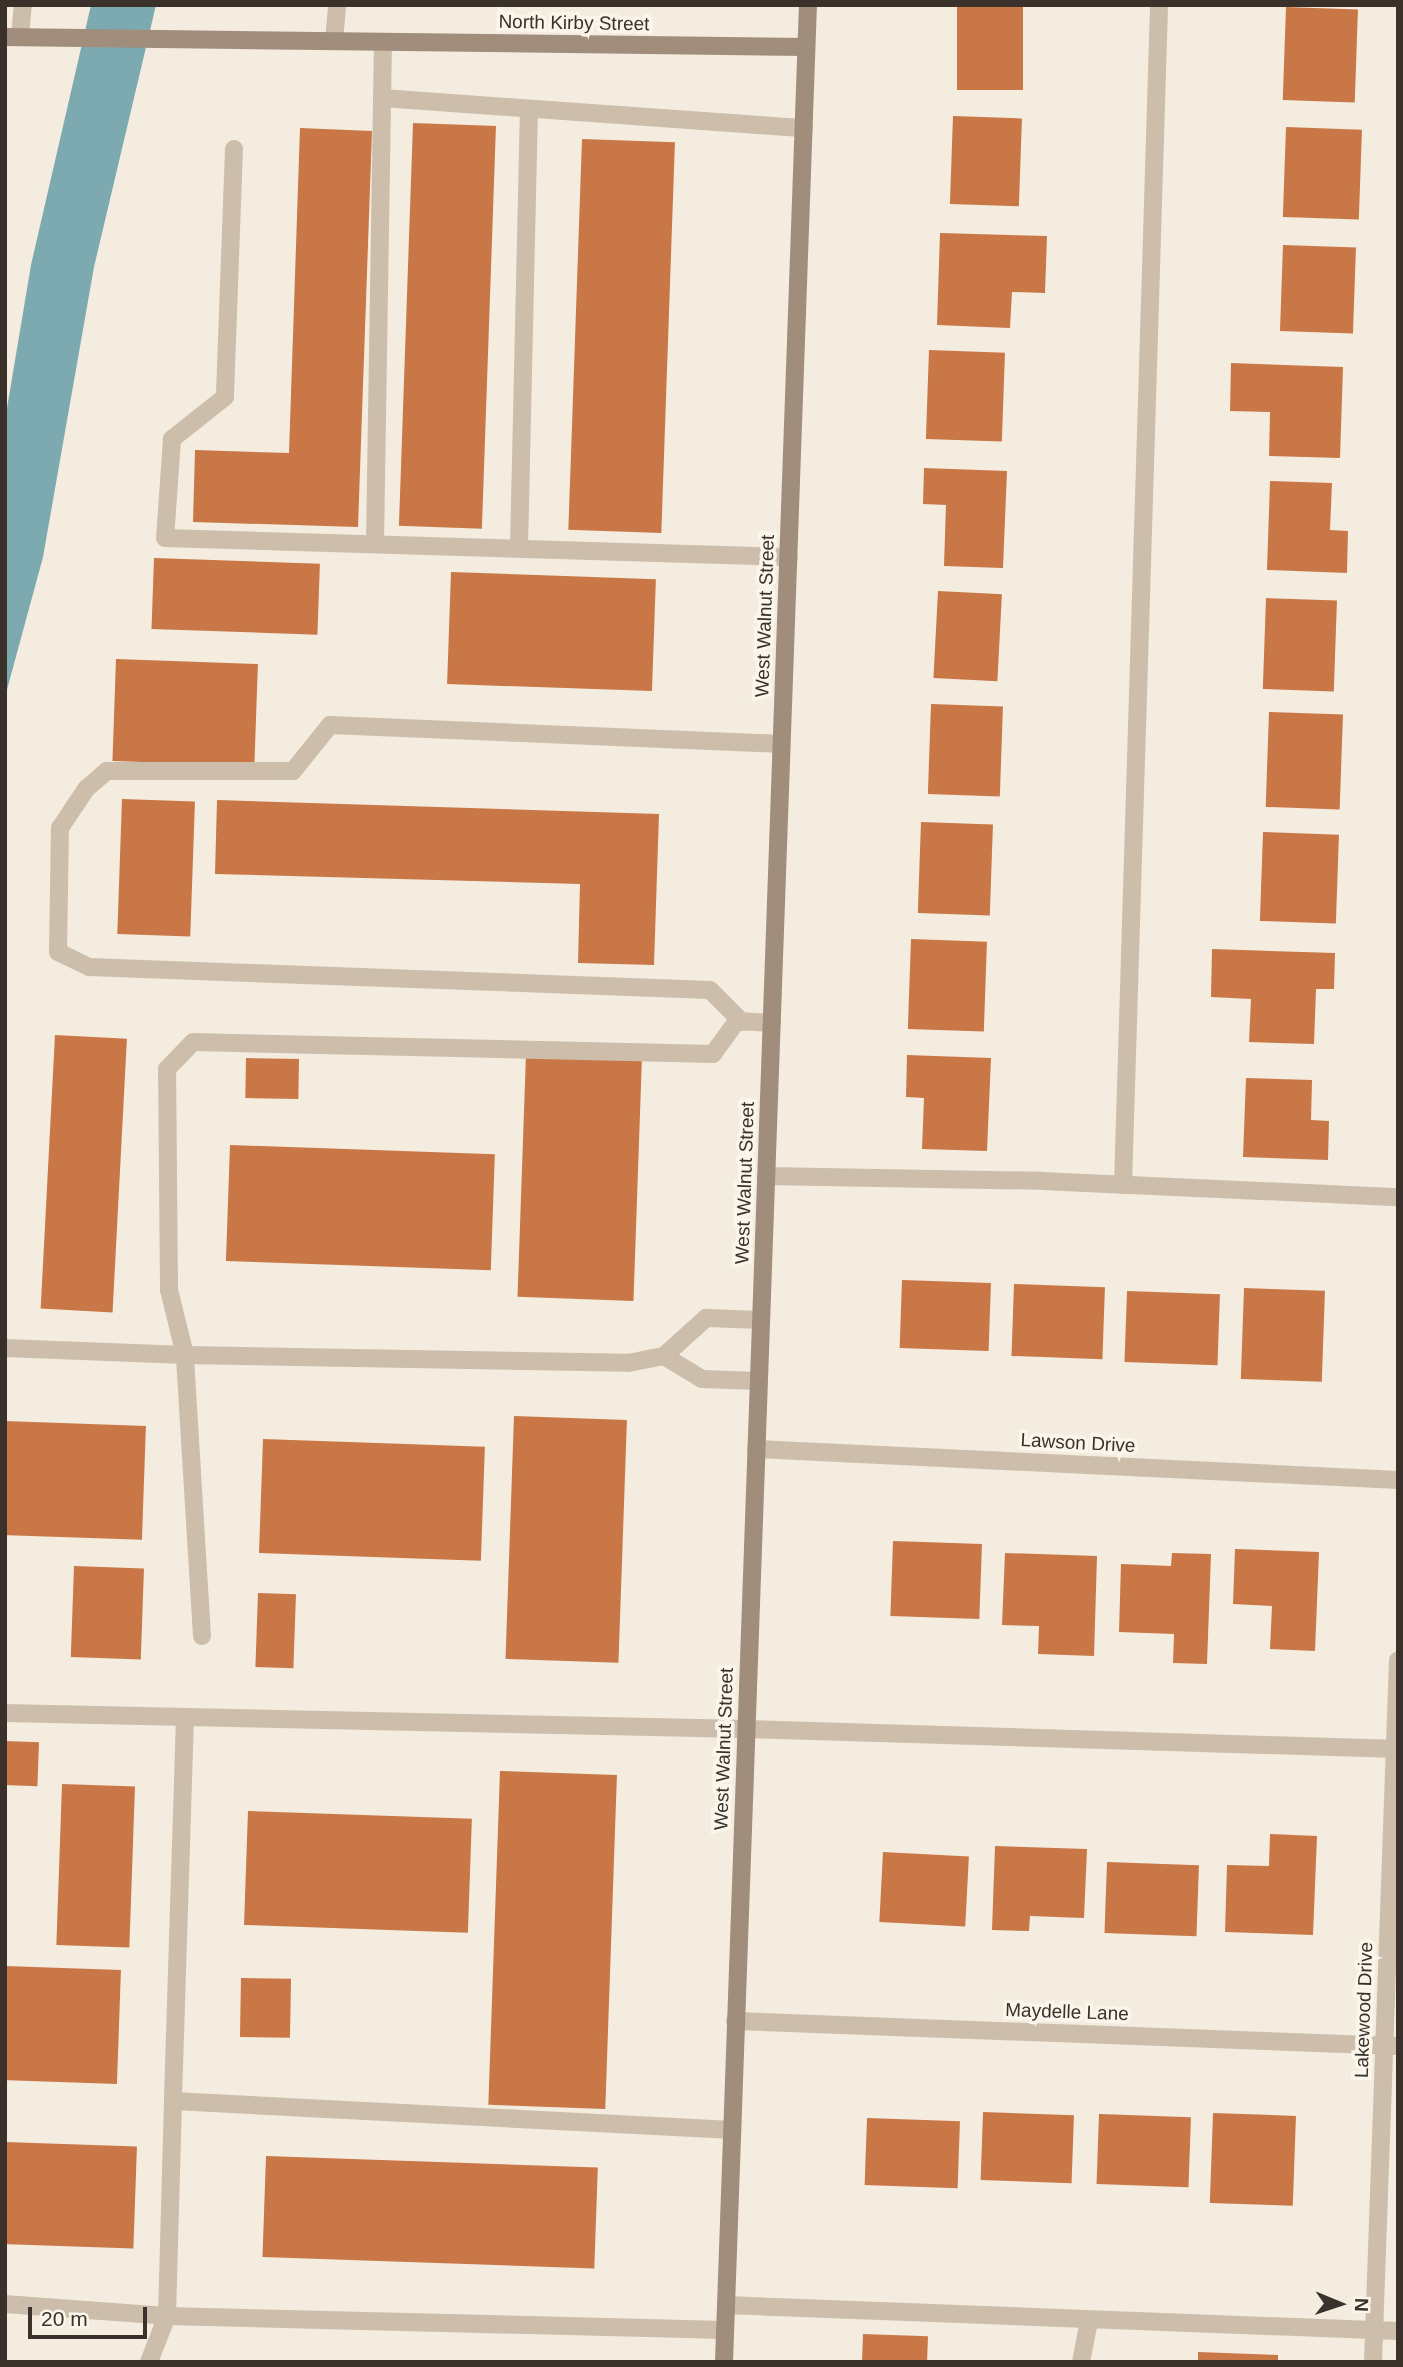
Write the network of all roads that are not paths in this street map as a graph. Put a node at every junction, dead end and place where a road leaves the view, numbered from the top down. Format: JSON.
{"nodes":[{"id":1,"x":23,"y":5,"type":"edge"},
{"id":2,"x":337,"y":5,"type":"edge"},
{"id":3,"x":808,"y":5,"type":"edge"},
{"id":4,"x":1160,"y":5,"type":"edge"},
{"id":5,"x":13,"y":37,"type":"edge"},
{"id":6,"x":334,"y":41,"type":"junction"},
{"id":7,"x":383,"y":42,"type":"junction"},
{"id":8,"x":806,"y":47,"type":"junction"},
{"id":9,"x":382,"y":98,"type":"junction"},
{"id":10,"x":530,"y":109,"type":"junction"},
{"id":11,"x":804,"y":128,"type":"junction"},
{"id":12,"x":234,"y":149,"type":"dead end"},
{"id":13,"x":375,"y":543,"type":"junction"},
{"id":14,"x":519,"y":548,"type":"junction"},
{"id":15,"x":789,"y":557,"type":"junction"},
{"id":16,"x":781,"y":744,"type":"junction"},
{"id":17,"x":742,"y":1022,"type":"junction"},
{"id":18,"x":772,"y":1023,"type":"junction"},
{"id":19,"x":766,"y":1176,"type":"junction"},
{"id":20,"x":1123,"y":1185,"type":"junction"},
{"id":21,"x":1398,"y":1197,"type":"edge"},
{"id":22,"x":761,"y":1320,"type":"junction"},
{"id":23,"x":5,"y":1348,"type":"edge"},
{"id":24,"x":185,"y":1355,"type":"junction"},
{"id":25,"x":664,"y":1356,"type":"junction"},
{"id":26,"x":758,"y":1381,"type":"junction"},
{"id":27,"x":756,"y":1449,"type":"junction"},
{"id":28,"x":1398,"y":1480,"type":"edge"},
{"id":29,"x":202,"y":1636,"type":"dead end"},
{"id":30,"x":1398,"y":1660,"type":"edge"},
{"id":31,"x":5,"y":1713,"type":"edge"},
{"id":32,"x":185,"y":1717,"type":"junction"},
{"id":33,"x":746,"y":1729,"type":"junction"},
{"id":34,"x":1396,"y":1749,"type":"edge"},
{"id":35,"x":736,"y":2021,"type":"junction"},
{"id":36,"x":1391,"y":2045,"type":"edge"},
{"id":37,"x":173,"y":2101,"type":"junction"},
{"id":38,"x":732,"y":2130,"type":"junction"},
{"id":39,"x":5,"y":2304,"type":"edge"},
{"id":40,"x":726,"y":2305,"type":"junction"},
{"id":41,"x":167,"y":2316,"type":"junction"},
{"id":42,"x":1089,"y":2321,"type":"junction"},
{"id":43,"x":725,"y":2330,"type":"junction"},
{"id":44,"x":1374,"y":2330,"type":"junction"},
{"id":45,"x":1398,"y":2331,"type":"edge"},
{"id":46,"x":149,"y":2362,"type":"edge"},
{"id":47,"x":723,"y":2362,"type":"edge"},
{"id":48,"x":1081,"y":2362,"type":"edge"},
{"id":49,"x":1373,"y":2362,"type":"edge"}],
"edges":[{"from":1,"to":5,"type":"street"},
{"from":2,"to":6,"type":"street"},
{"from":3,"to":8,"type":"main road","name":"West Walnut Street"},
{"from":4,"to":20,"type":"street"},
{"from":5,"to":6,"type":"main road","name":"North Kirby Street"},
{"from":6,"to":7,"type":"main road","name":"North Kirby Street"},
{"from":7,"to":8,"type":"main road","name":"North Kirby Street"},
{"from":7,"to":9,"type":"street"},
{"from":8,"to":11,"type":"main road","name":"West Walnut Street"},
{"from":9,"to":10,"type":"street"},
{"from":9,"to":13,"type":"street"},
{"from":10,"to":11,"type":"street"},
{"from":10,"to":14,"type":"street"},
{"from":11,"to":15,"type":"main road","name":"West Walnut Street"},
{"from":12,"to":13,"type":"street"},
{"from":13,"to":14,"type":"street"},
{"from":14,"to":15,"type":"street"},
{"from":15,"to":16,"type":"main road","name":"West Walnut Street"},
{"from":16,"to":17,"type":"street"},
{"from":16,"to":18,"type":"main road","name":"West Walnut Street"},
{"from":17,"to":18,"type":"street"},
{"from":17,"to":24,"type":"street"},
{"from":18,"to":19,"type":"main road","name":"West Walnut Street"},
{"from":19,"to":20,"type":"street"},
{"from":19,"to":22,"type":"main road","name":"West Walnut Street"},
{"from":20,"to":21,"type":"street"},
{"from":22,"to":25,"type":"street"},
{"from":22,"to":26,"type":"main road","name":"West Walnut Street"},
{"from":23,"to":24,"type":"street"},
{"from":24,"to":25,"type":"street"},
{"from":24,"to":29,"type":"street"},
{"from":25,"to":26,"type":"street"},
{"from":26,"to":27,"type":"main road","name":"West Walnut Street"},
{"from":27,"to":28,"type":"street","name":"Lawson Drive"},
{"from":27,"to":33,"type":"main road","name":"West Walnut Street"},
{"from":30,"to":34,"type":"street","name":"Lakewood Drive"},
{"from":31,"to":32,"type":"street"},
{"from":32,"to":33,"type":"street"},
{"from":32,"to":37,"type":"street"},
{"from":33,"to":34,"type":"street"},
{"from":33,"to":35,"type":"main road","name":"West Walnut Street"},
{"from":34,"to":36,"type":"street","name":"Lakewood Drive"},
{"from":35,"to":36,"type":"street","name":"Maydelle Lane"},
{"from":35,"to":38,"type":"main road","name":"West Walnut Street"},
{"from":36,"to":44,"type":"street","name":"Lakewood Drive"},
{"from":37,"to":38,"type":"street"},
{"from":37,"to":41,"type":"street"},
{"from":38,"to":40,"type":"main road","name":"West Walnut Street"},
{"from":39,"to":41,"type":"street"},
{"from":40,"to":42,"type":"street"},
{"from":40,"to":43,"type":"main road","name":"West Walnut Street"},
{"from":41,"to":43,"type":"street"},
{"from":41,"to":46,"type":"street"},
{"from":42,"to":44,"type":"street"},
{"from":42,"to":48,"type":"street"},
{"from":43,"to":47,"type":"main road","name":"West Walnut Street"},
{"from":44,"to":45,"type":"street"},
{"from":44,"to":49,"type":"street","name":"Lakewood Drive"}]}
